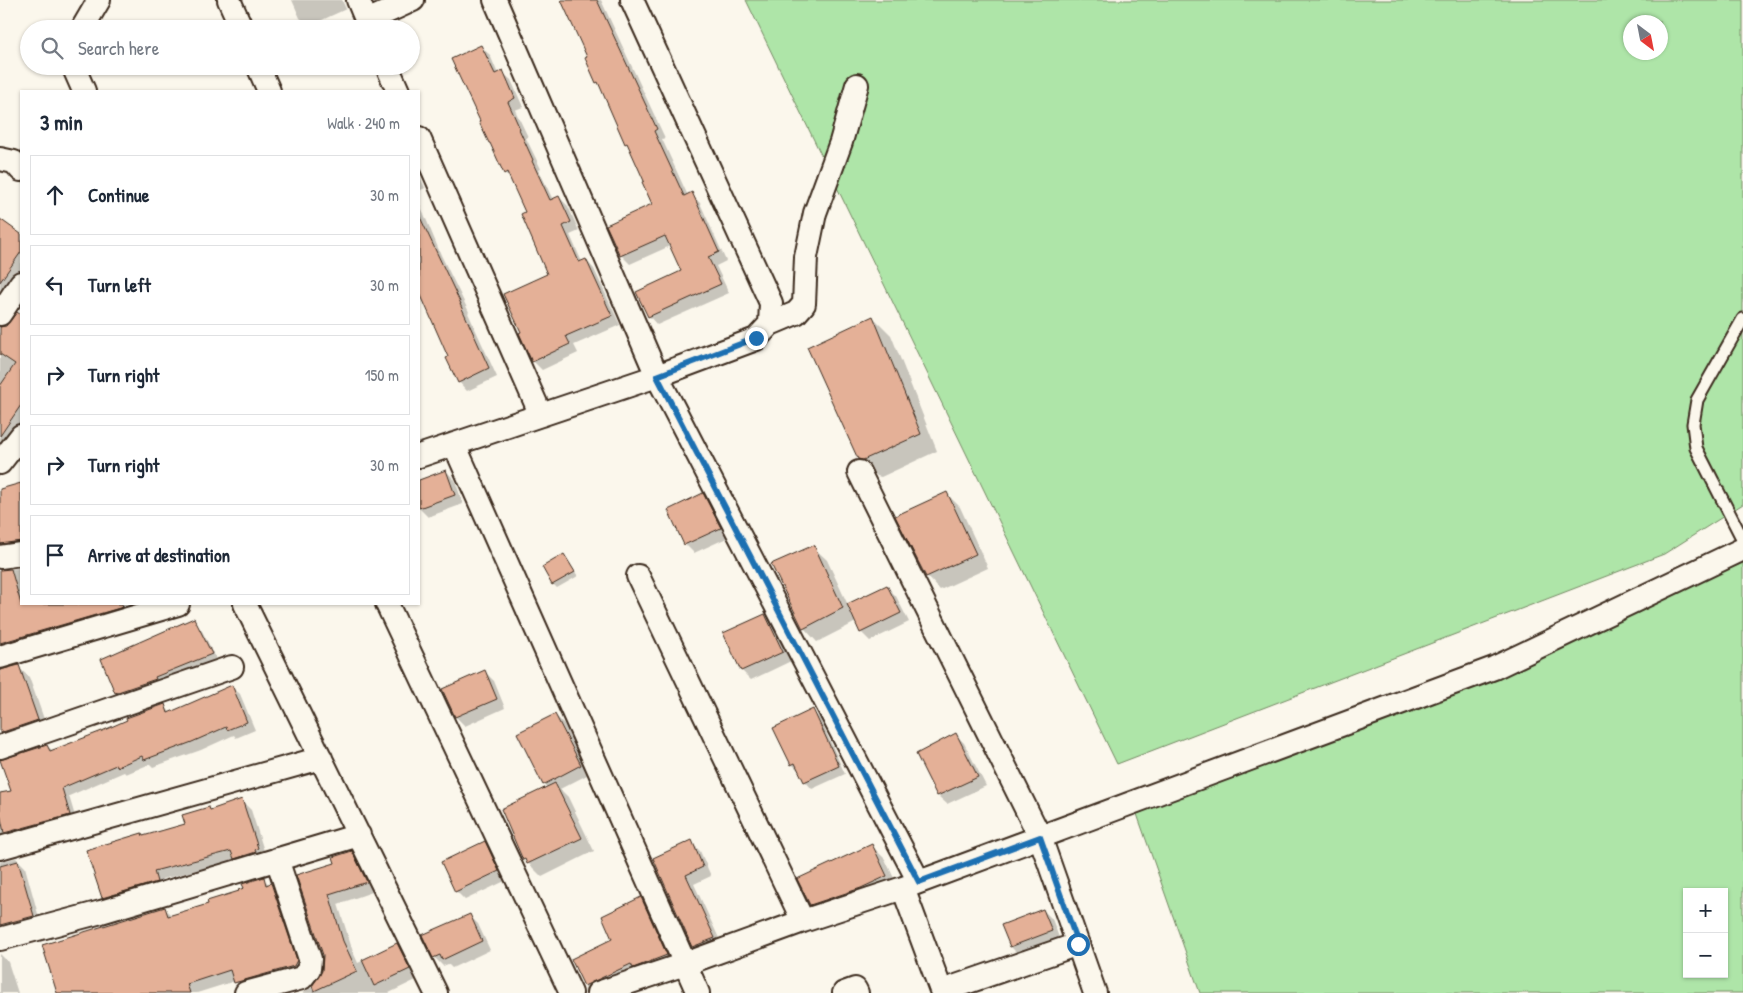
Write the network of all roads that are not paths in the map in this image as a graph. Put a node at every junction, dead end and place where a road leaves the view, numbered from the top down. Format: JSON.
{"nodes":[{"id":1,"x":99,"y":0,"type":"edge"},
{"id":2,"x":229,"y":0,"type":"edge"},
{"id":3,"x":358,"y":0,"type":"edge"},
{"id":4,"x":413,"y":0,"type":"edge"},
{"id":5,"x":495,"y":0,"type":"edge"},
{"id":6,"x":632,"y":0,"type":"edge"},
{"id":7,"x":87,"y":20,"type":"edge"},
{"id":8,"x":238,"y":20,"type":"edge"},
{"id":9,"x":367,"y":20,"type":"edge"},
{"id":10,"x":378,"y":20,"type":"edge"},
{"id":11,"x":77,"y":75,"type":"edge"},
{"id":12,"x":262,"y":75,"type":"edge"},
{"id":13,"x":391,"y":75,"type":"edge"},
{"id":14,"x":857,"y":85,"type":"dead end"},
{"id":15,"x":84,"y":90,"type":"edge"},
{"id":16,"x":269,"y":90,"type":"edge"},
{"id":17,"x":398,"y":90,"type":"edge"},
{"id":18,"x":420,"y":140,"type":"edge"},
{"id":19,"x":0,"y":159,"type":"edge"},
{"id":20,"x":20,"y":169,"type":"edge"},
{"id":21,"x":20,"y":284,"type":"edge"},
{"id":22,"x":0,"y":314,"type":"edge"},
{"id":23,"x":1743,"y":319,"type":"edge"},
{"id":24,"x":770,"y":324,"type":"junction"},
{"id":25,"x":657,"y":376,"type":"junction"},
{"id":26,"x":541,"y":415,"type":"junction"},
{"id":27,"x":20,"y":437,"type":"edge"},
{"id":28,"x":454,"y":444,"type":"junction"},
{"id":29,"x":421,"y":449,"type":"edge"},
{"id":30,"x":20,"y":458,"type":"edge"},
{"id":31,"x":0,"y":464,"type":"edge"},
{"id":32,"x":859,"y":472,"type":"dead end"},
{"id":33,"x":1743,"y":540,"type":"edge"},
{"id":34,"x":1743,"y":549,"type":"edge"},
{"id":35,"x":20,"y":554,"type":"edge"},
{"id":36,"x":0,"y":557,"type":"edge"},
{"id":37,"x":638,"y":576,"type":"dead end"},
{"id":38,"x":175,"y":605,"type":"edge"},
{"id":39,"x":245,"y":605,"type":"edge"},
{"id":40,"x":387,"y":605,"type":"edge"},
{"id":41,"x":0,"y":657,"type":"edge"},
{"id":42,"x":232,"y":667,"type":"dead end"},
{"id":43,"x":0,"y":747,"type":"edge"},
{"id":44,"x":321,"y":758,"type":"junction"},
{"id":45,"x":359,"y":835,"type":"junction"},
{"id":46,"x":1040,"y":837,"type":"junction"},
{"id":47,"x":0,"y":848,"type":"edge"},
{"id":48,"x":277,"y":859,"type":"junction"},
{"id":49,"x":911,"y":885,"type":"junction"},
{"id":50,"x":803,"y":921,"type":"junction"},
{"id":51,"x":0,"y":939,"type":"edge"},
{"id":52,"x":1078,"y":944,"type":"junction"},
{"id":53,"x":685,"y":964,"type":"junction"},
{"id":54,"x":942,"y":992,"type":"edge"},
{"id":55,"x":246,"y":993,"type":"edge"},
{"id":56,"x":436,"y":993,"type":"edge"},
{"id":57,"x":571,"y":993,"type":"edge"},
{"id":58,"x":598,"y":993,"type":"edge"},
{"id":59,"x":698,"y":993,"type":"edge"},
{"id":60,"x":844,"y":993,"type":"edge"},
{"id":61,"x":857,"y":993,"type":"edge"},
{"id":62,"x":1095,"y":993,"type":"edge"}],
"edges":[{"from":1,"to":7,"type":"street"},
{"from":2,"to":8,"type":"street"},
{"from":3,"to":9,"type":"street"},
{"from":4,"to":10,"type":"street"},
{"from":5,"to":25,"type":"street"},
{"from":6,"to":24,"type":"street"},
{"from":11,"to":15,"type":"street"},
{"from":12,"to":16,"type":"street"},
{"from":13,"to":17,"type":"street"},
{"from":14,"to":24,"type":"street"},
{"from":18,"to":26,"type":"street"},
{"from":19,"to":20,"type":"street"},
{"from":21,"to":22,"type":"street"},
{"from":23,"to":33,"type":"lane"},
{"from":24,"to":25,"type":"street"},
{"from":25,"to":26,"type":"street"},
{"from":25,"to":49,"type":"street"},
{"from":26,"to":28,"type":"street"},
{"from":27,"to":31,"type":"street"},
{"from":28,"to":29,"type":"street"},
{"from":28,"to":53,"type":"street"},
{"from":30,"to":31,"type":"street"},
{"from":32,"to":46,"type":"street"},
{"from":34,"to":46,"type":"street"},
{"from":35,"to":36,"type":"street"},
{"from":37,"to":50,"type":"street"},
{"from":38,"to":41,"type":"street"},
{"from":39,"to":44,"type":"street"},
{"from":40,"to":57,"type":"street"},
{"from":42,"to":43,"type":"street"},
{"from":44,"to":45,"type":"street"},
{"from":44,"to":47,"type":"street"},
{"from":45,"to":48,"type":"street"},
{"from":45,"to":56,"type":"street"},
{"from":46,"to":49,"type":"street"},
{"from":46,"to":52,"type":"street"},
{"from":48,"to":51,"type":"street"},
{"from":48,"to":55,"type":"street"},
{"from":49,"to":50,"type":"street"},
{"from":49,"to":54,"type":"street"},
{"from":50,"to":53,"type":"street"},
{"from":52,"to":54,"type":"street"},
{"from":52,"to":62,"type":"street"},
{"from":53,"to":58,"type":"street"},
{"from":53,"to":59,"type":"street"},
{"from":60,"to":61,"type":"street"}]}
